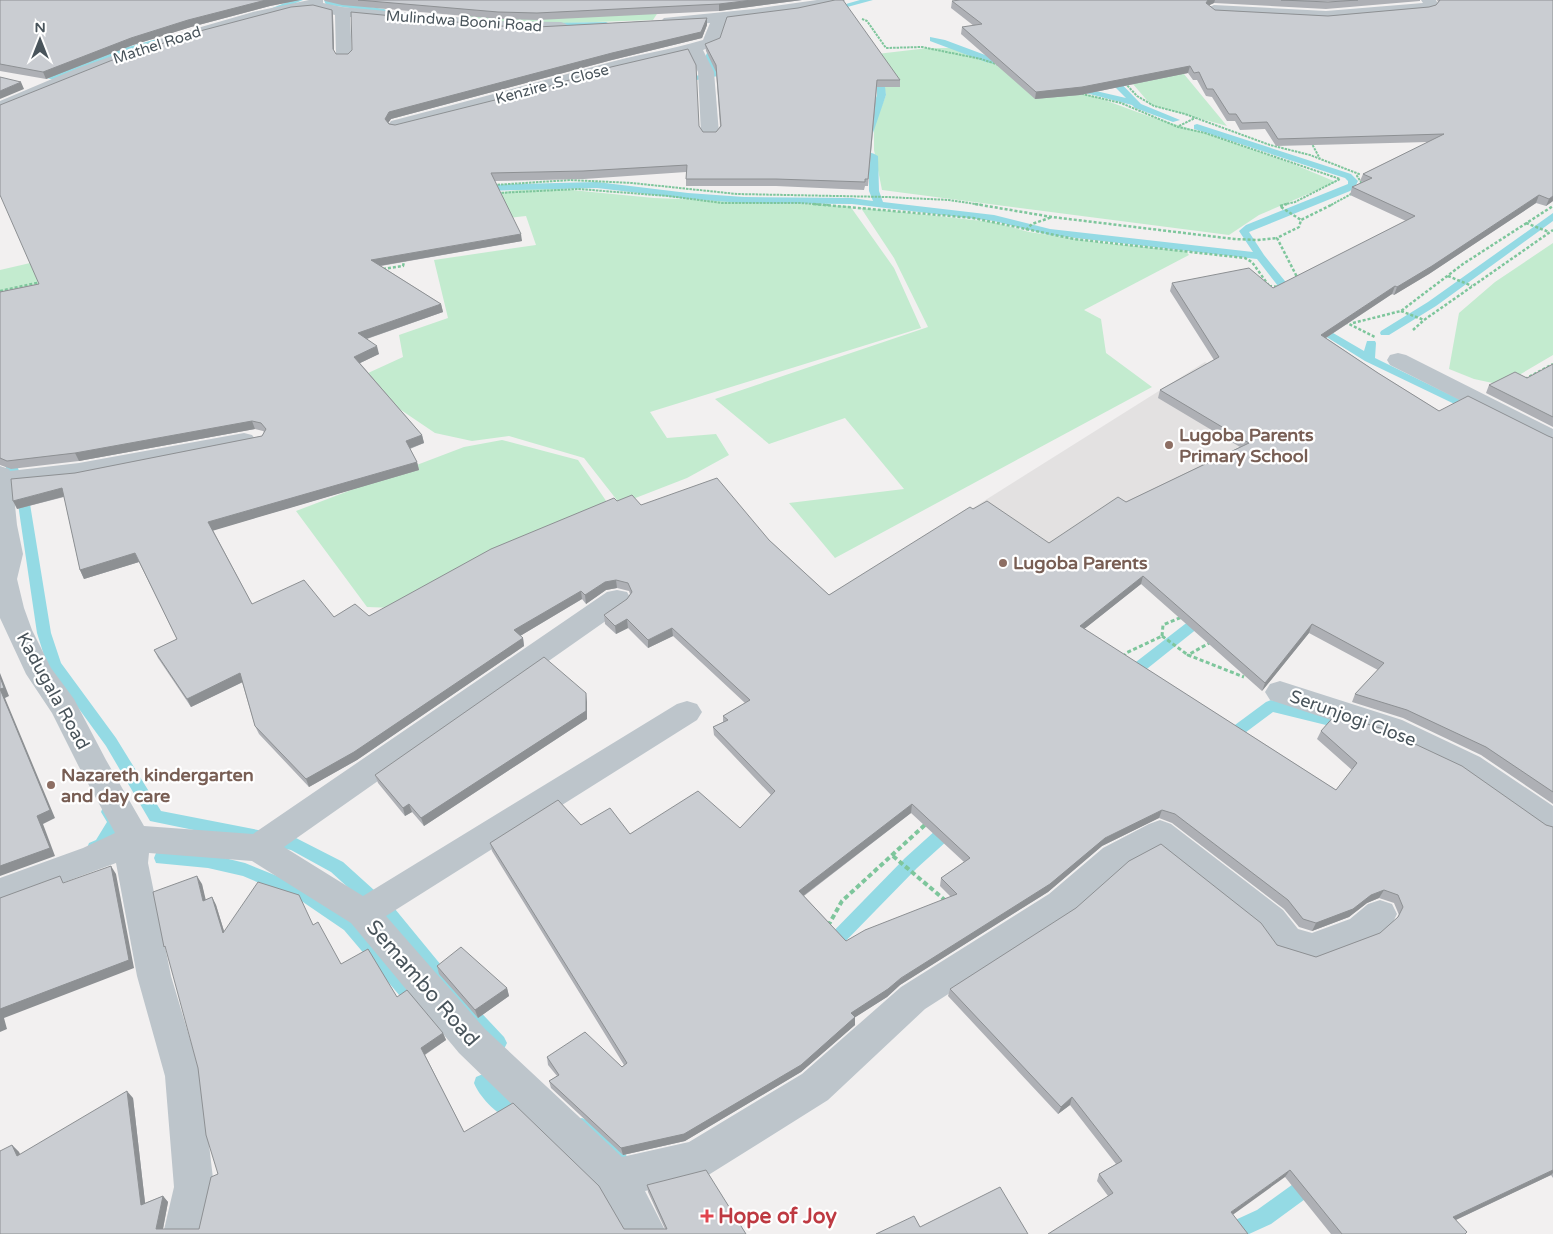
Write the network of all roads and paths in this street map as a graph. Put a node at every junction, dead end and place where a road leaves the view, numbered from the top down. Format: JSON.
{"nodes":[{"id":1,"x":838,"y":0,"type":"edge"},
{"id":2,"x":1428,"y":0,"type":"edge"},
{"id":3,"x":315,"y":2,"type":"edge"},
{"id":4,"x":1214,"y":10,"type":"edge"},
{"id":5,"x":342,"y":12,"type":"junction"},
{"id":6,"x":711,"y":18,"type":"junction"},
{"id":7,"x":860,"y":19,"type":"dead end"},
{"id":8,"x":655,"y":22,"type":"edge"},
{"id":9,"x":574,"y":27,"type":"edge"},
{"id":10,"x":693,"y":47,"type":"junction"},
{"id":11,"x":344,"y":56,"type":"edge"},
{"id":12,"x":998,"y":65,"type":"edge"},
{"id":13,"x":1119,"y":77,"type":"edge"},
{"id":14,"x":19,"y":81,"type":"edge"},
{"id":15,"x":47,"y":86,"type":"junction"},
{"id":16,"x":1070,"y":92,"type":"edge"},
{"id":17,"x":0,"y":107,"type":"edge"},
{"id":18,"x":1195,"y":118,"type":"junction"},
{"id":19,"x":397,"y":125,"type":"edge"},
{"id":20,"x":1178,"y":127,"type":"junction"},
{"id":21,"x":710,"y":133,"type":"edge"},
{"id":22,"x":1310,"y":139,"type":"edge"},
{"id":23,"x":1320,"y":159,"type":"junction"},
{"id":24,"x":486,"y":185,"type":"edge"},
{"id":25,"x":496,"y":193,"type":"edge"},
{"id":26,"x":1553,"y":206,"type":"edge"},
{"id":27,"x":1052,"y":216,"type":"junction"},
{"id":28,"x":1301,"y":220,"type":"junction"},
{"id":29,"x":1525,"y":223,"type":"junction"},
{"id":30,"x":1026,"y":230,"type":"junction"},
{"id":31,"x":1553,"y":230,"type":"edge"},
{"id":32,"x":1550,"y":232,"type":"junction"},
{"id":33,"x":1277,"y":238,"type":"junction"},
{"id":34,"x":405,"y":253,"type":"edge"},
{"id":35,"x":376,"y":271,"type":"edge"},
{"id":36,"x":1447,"y":276,"type":"junction"},
{"id":37,"x":47,"y":281,"type":"edge"},
{"id":38,"x":1269,"y":286,"type":"junction"},
{"id":39,"x":1472,"y":286,"type":"junction"},
{"id":40,"x":1290,"y":287,"type":"edge"},
{"id":41,"x":1298,"y":287,"type":"edge"},
{"id":42,"x":0,"y":291,"type":"edge"},
{"id":43,"x":1274,"y":294,"type":"edge"},
{"id":44,"x":1402,"y":311,"type":"junction"},
{"id":45,"x":1424,"y":320,"type":"junction"},
{"id":46,"x":1343,"y":322,"type":"edge"},
{"id":47,"x":1353,"y":324,"type":"junction"},
{"id":48,"x":1367,"y":335,"type":"dead end"},
{"id":49,"x":1398,"y":360,"type":"joint"},
{"id":50,"x":255,"y":438,"type":"edge"},
{"id":51,"x":1553,"y":438,"type":"edge"},
{"id":52,"x":1,"y":477,"type":"edge"},
{"id":53,"x":617,"y":600,"type":"dead end"},
{"id":54,"x":1184,"y":616,"type":"edge"},
{"id":55,"x":1162,"y":636,"type":"junction"},
{"id":56,"x":1219,"y":637,"type":"edge"},
{"id":57,"x":1188,"y":655,"type":"junction"},
{"id":58,"x":1121,"y":660,"type":"edge"},
{"id":59,"x":1280,"y":692,"type":"joint"},
{"id":60,"x":687,"y":712,"type":"dead end"},
{"id":61,"x":934,"y":817,"type":"edge"},
{"id":62,"x":1553,"y":823,"type":"edge"},
{"id":63,"x":135,"y":839,"type":"junction"},
{"id":64,"x":258,"y":848,"type":"junction"},
{"id":65,"x":893,"y":856,"type":"junction"},
{"id":66,"x":0,"y":892,"type":"edge"},
{"id":67,"x":363,"y":913,"type":"junction"},
{"id":68,"x":1380,"y":914,"type":"dead end"},
{"id":69,"x":825,"y":930,"type":"edge"},
{"id":70,"x":996,"y":945,"type":"junction"},
{"id":71,"x":616,"y":1178,"type":"junction"},
{"id":72,"x":183,"y":1234,"type":"edge"},
{"id":73,"x":647,"y":1234,"type":"edge"}],
"edges":[{"from":1,"to":6,"type":"street"},
{"from":2,"to":4,"type":"street"},
{"from":3,"to":5,"type":"street","name":"Mulindwa Booni Road"},
{"from":3,"to":15,"type":"street","name":"Mathel Road"},
{"from":5,"to":9,"type":"street","name":"Mulindwa Booni Road"},
{"from":5,"to":11,"type":"street"},
{"from":6,"to":8,"type":"street"},
{"from":6,"to":10,"type":"street","name":"Kenzire .S. Close"},
{"from":7,"to":12,"type":"path"},
{"from":10,"to":19,"type":"street","name":"Kenzire .S. Close"},
{"from":10,"to":21,"type":"street"},
{"from":13,"to":18,"type":"path"},
{"from":14,"to":15,"type":"street"},
{"from":15,"to":17,"type":"street","name":"Mathel Road"},
{"from":16,"to":20,"type":"path"},
{"from":18,"to":20,"type":"path"},
{"from":18,"to":23,"type":"path"},
{"from":20,"to":28,"type":"path"},
{"from":22,"to":23,"type":"path"},
{"from":23,"to":28,"type":"path"},
{"from":24,"to":27,"type":"path"},
{"from":25,"to":30,"type":"path"},
{"from":26,"to":29,"type":"path"},
{"from":27,"to":30,"type":"path"},
{"from":27,"to":33,"type":"path"},
{"from":28,"to":33,"type":"path"},
{"from":29,"to":32,"type":"path"},
{"from":29,"to":36,"type":"path"},
{"from":30,"to":38,"type":"path"},
{"from":31,"to":32,"type":"path"},
{"from":32,"to":39,"type":"path"},
{"from":33,"to":41,"type":"path"},
{"from":34,"to":35,"type":"path"},
{"from":36,"to":39,"type":"path"},
{"from":36,"to":44,"type":"path"},
{"from":37,"to":42,"type":"path"},
{"from":38,"to":40,"type":"path"},
{"from":38,"to":43,"type":"path"},
{"from":39,"to":45,"type":"path"},
{"from":44,"to":45,"type":"path"},
{"from":44,"to":47,"type":"path"},
{"from":45,"to":49,"type":"path"},
{"from":46,"to":47,"type":"path"},
{"from":47,"to":48,"type":"path"},
{"from":49,"to":51,"type":"street"},
{"from":50,"to":52,"type":"street"},
{"from":52,"to":63,"type":"street","name":"Kadugala Road"},
{"from":53,"to":64,"type":"street"},
{"from":54,"to":55,"type":"path"},
{"from":55,"to":57,"type":"path"},
{"from":55,"to":58,"type":"path"},
{"from":56,"to":57,"type":"path"},
{"from":57,"to":59,"type":"path"},
{"from":59,"to":62,"type":"street","name":"Serunjogi Close"},
{"from":60,"to":67,"type":"street"},
{"from":61,"to":65,"type":"path"},
{"from":63,"to":64,"type":"street","name":"Semambo Road"},
{"from":63,"to":66,"type":"street"},
{"from":63,"to":72,"type":"street"},
{"from":64,"to":67,"type":"street","name":"Semambo Road"},
{"from":65,"to":69,"type":"path"},
{"from":65,"to":70,"type":"path"},
{"from":67,"to":71,"type":"street","name":"Semambo Road"},
{"from":68,"to":70,"type":"street"},
{"from":70,"to":71,"type":"street"},
{"from":71,"to":73,"type":"street","name":"Semambo Road"}]}
